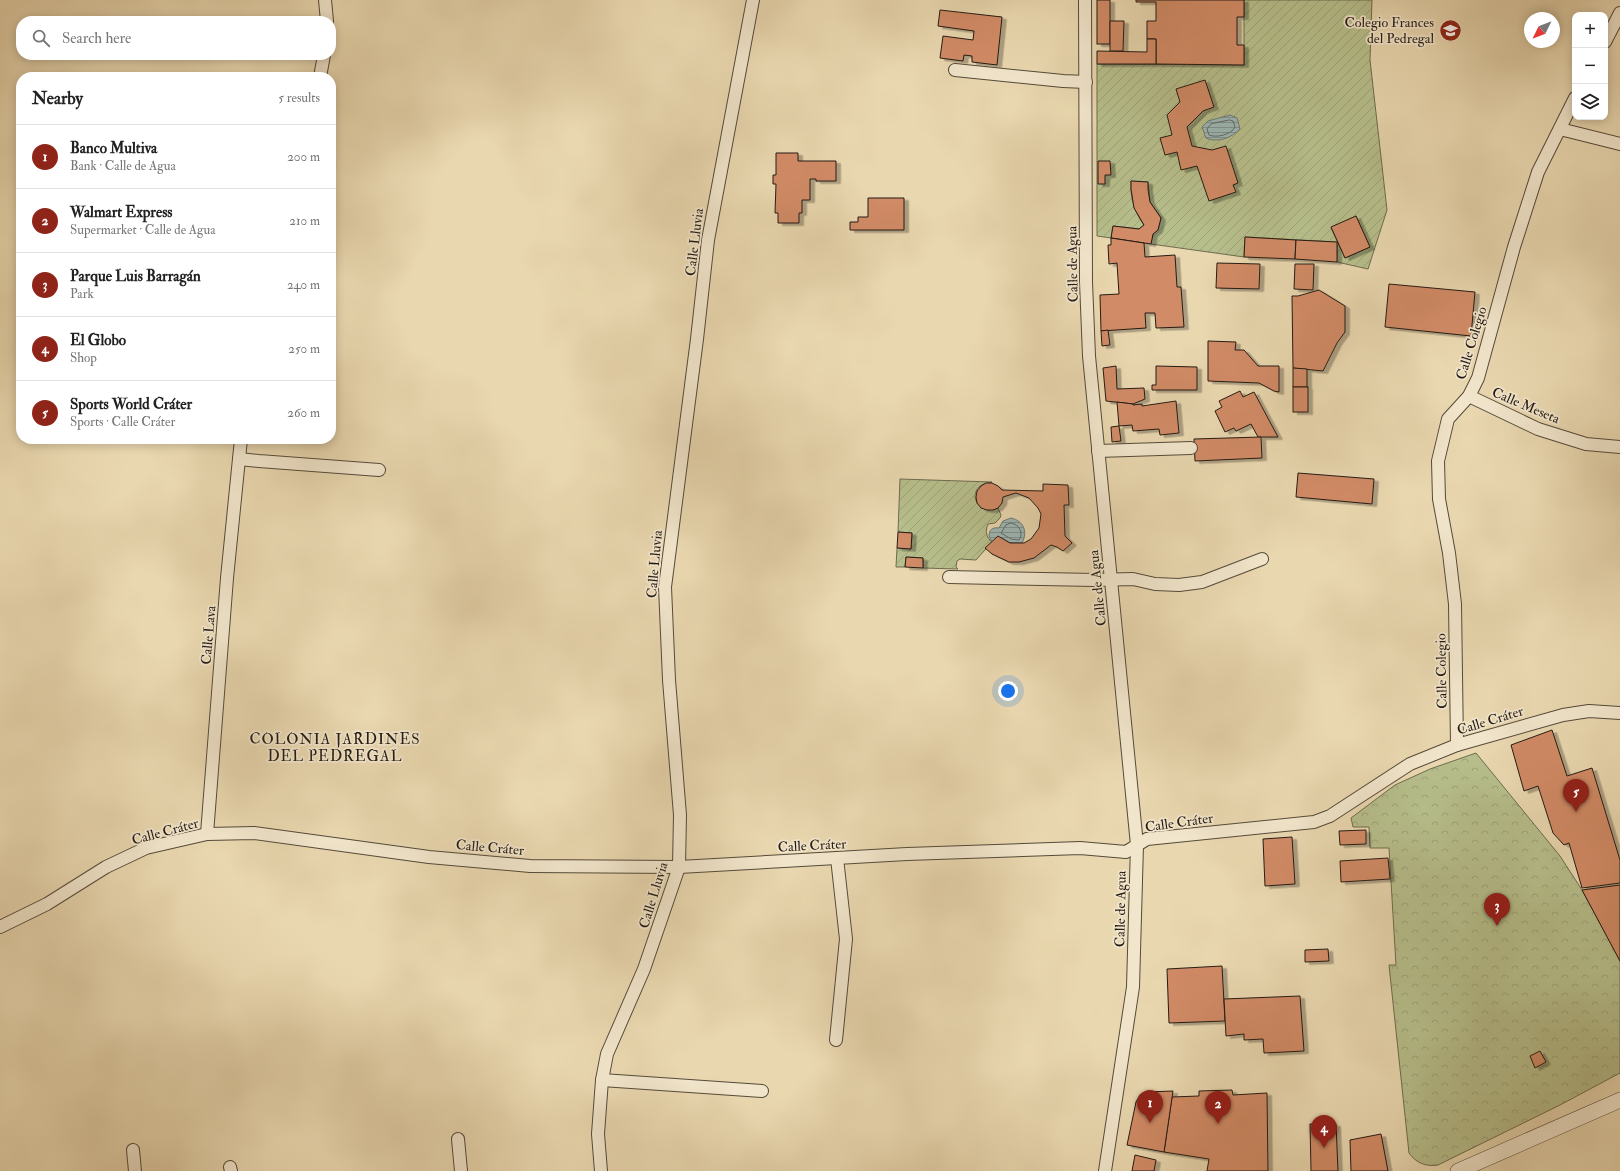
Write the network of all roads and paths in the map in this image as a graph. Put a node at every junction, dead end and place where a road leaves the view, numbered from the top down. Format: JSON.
{"nodes":[{"id":1,"x":325,"y":0,"type":"edge"},
{"id":2,"x":753,"y":0,"type":"edge"},
{"id":3,"x":1085,"y":0,"type":"edge"},
{"id":4,"x":1620,"y":13,"type":"edge"},
{"id":5,"x":326,"y":16,"type":"edge"},
{"id":6,"x":1608,"y":36,"type":"edge"},
{"id":7,"x":323,"y":60,"type":"edge"},
{"id":8,"x":955,"y":70,"type":"dead end"},
{"id":9,"x":321,"y":72,"type":"edge"},
{"id":10,"x":1086,"y":82,"type":"junction"},
{"id":11,"x":1572,"y":104,"type":"edge"},
{"id":12,"x":1560,"y":129,"type":"junction"},
{"id":13,"x":1620,"y":144,"type":"edge"},
{"id":14,"x":1469,"y":396,"type":"junction"},
{"id":15,"x":240,"y":444,"type":"edge"},
{"id":16,"x":1620,"y":447,"type":"edge"},
{"id":17,"x":1191,"y":448,"type":"dead end"},
{"id":18,"x":1098,"y":451,"type":"junction"},
{"id":19,"x":239,"y":459,"type":"junction"},
{"id":20,"x":379,"y":470,"type":"dead end"},
{"id":21,"x":1262,"y":559,"type":"dead end"},
{"id":22,"x":949,"y":577,"type":"dead end"},
{"id":23,"x":1111,"y":579,"type":"junction"},
{"id":24,"x":1620,"y":713,"type":"edge"},
{"id":25,"x":1457,"y":745,"type":"junction"},
{"id":26,"x":207,"y":834,"type":"junction"},
{"id":27,"x":1137,"y":845,"type":"junction"},
{"id":28,"x":837,"y":858,"type":"junction"},
{"id":29,"x":679,"y":867,"type":"junction"},
{"id":30,"x":0,"y":927,"type":"edge"},
{"id":31,"x":836,"y":1040,"type":"dead end"},
{"id":32,"x":602,"y":1080,"type":"junction"},
{"id":33,"x":762,"y":1091,"type":"dead end"},
{"id":34,"x":1620,"y":1100,"type":"edge"},
{"id":35,"x":458,"y":1139,"type":"dead end"},
{"id":36,"x":133,"y":1150,"type":"dead end"},
{"id":37,"x":135,"y":1171,"type":"edge"},
{"id":38,"x":461,"y":1171,"type":"edge"},
{"id":39,"x":601,"y":1171,"type":"edge"},
{"id":40,"x":1105,"y":1171,"type":"edge"},
{"id":41,"x":1458,"y":1171,"type":"edge"}],
"edges":[{"from":1,"to":5,"type":"street"},
{"from":2,"to":29,"type":"street","name":"Calle Lluvia"},
{"from":3,"to":10,"type":"street","name":"Calle de Agua"},
{"from":4,"to":6,"type":"street"},
{"from":7,"to":9,"type":"street"},
{"from":8,"to":10,"type":"street"},
{"from":10,"to":18,"type":"street","name":"Calle de Agua"},
{"from":11,"to":12,"type":"street","name":"Calle Colegio"},
{"from":12,"to":13,"type":"street"},
{"from":12,"to":14,"type":"street","name":"Calle Colegio"},
{"from":14,"to":16,"type":"street","name":"Calle Meseta"},
{"from":14,"to":25,"type":"street","name":"Calle Colegio"},
{"from":15,"to":19,"type":"street","name":"Calle Lava"},
{"from":17,"to":18,"type":"street"},
{"from":18,"to":23,"type":"street","name":"Calle de Agua"},
{"from":19,"to":20,"type":"street"},
{"from":19,"to":26,"type":"street","name":"Calle Lava"},
{"from":21,"to":23,"type":"street"},
{"from":22,"to":23,"type":"street"},
{"from":23,"to":27,"type":"street","name":"Calle de Agua"},
{"from":24,"to":25,"type":"street","name":"Calle Cráter"},
{"from":25,"to":27,"type":"street","name":"Calle Cráter"},
{"from":26,"to":29,"type":"street","name":"Calle Cráter"},
{"from":26,"to":30,"type":"street","name":"Calle Cráter"},
{"from":27,"to":28,"type":"street","name":"Calle Cráter"},
{"from":27,"to":40,"type":"street","name":"Calle de Agua"},
{"from":28,"to":29,"type":"street","name":"Calle Cráter"},
{"from":28,"to":31,"type":"street"},
{"from":29,"to":32,"type":"street","name":"Calle Lluvia"},
{"from":32,"to":33,"type":"street"},
{"from":32,"to":39,"type":"street","name":"Calle Lluvia"},
{"from":34,"to":41,"type":"street"},
{"from":35,"to":38,"type":"street"},
{"from":36,"to":37,"type":"street"}]}
